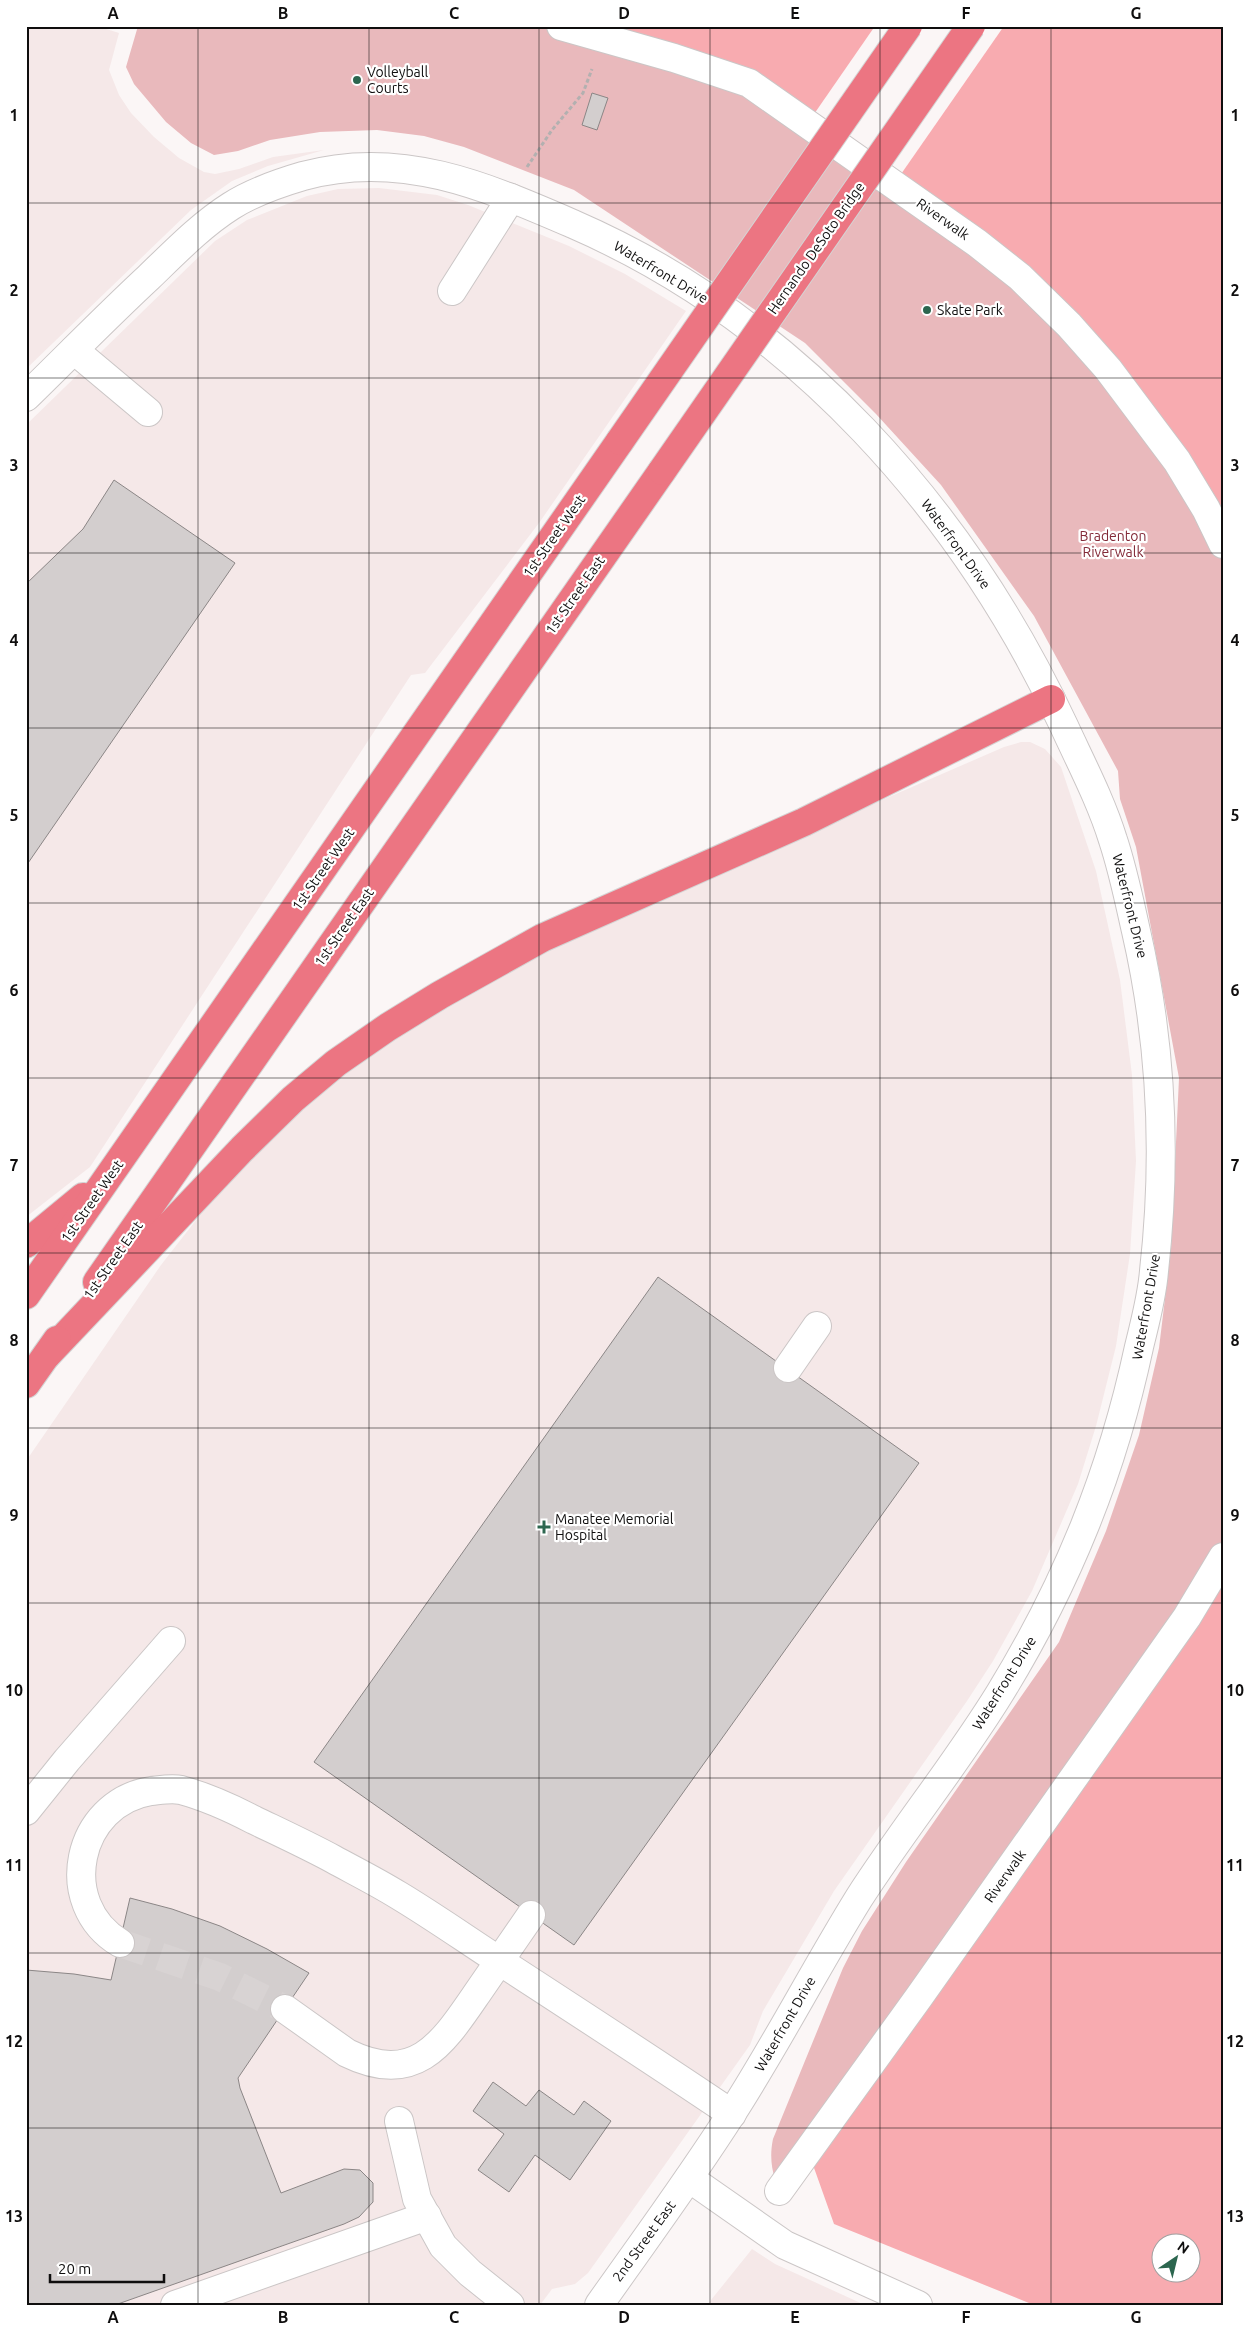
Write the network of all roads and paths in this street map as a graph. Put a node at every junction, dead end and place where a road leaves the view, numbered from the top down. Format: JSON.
{"nodes":[{"id":1,"x":561,"y":26,"type":"edge"},
{"id":2,"x":908,"y":26,"type":"edge"},
{"id":3,"x":971,"y":26,"type":"edge"},
{"id":4,"x":588,"y":80,"type":"dead end"},
{"id":5,"x":523,"y":174,"type":"dead end"},
{"id":6,"x":511,"y":198,"type":"junction"},
{"id":7,"x":452,"y":291,"type":"dead end"},
{"id":8,"x":74,"y":350,"type":"junction"},
{"id":9,"x":28,"y":391,"type":"edge"},
{"id":10,"x":148,"y":412,"type":"dead end"},
{"id":11,"x":662,"y":471,"type":"joint"},
{"id":12,"x":1223,"y":544,"type":"edge"},
{"id":13,"x":1051,"y":699,"type":"junction"},
{"id":14,"x":108,"y":1178,"type":"junction"},
{"id":15,"x":26,"y":1244,"type":"edge"},
{"id":16,"x":26,"y":1295,"type":"edge"},
{"id":17,"x":817,"y":1326,"type":"dead end"},
{"id":18,"x":47,"y":1355,"type":"junction"},
{"id":19,"x":788,"y":1368,"type":"dead end"},
{"id":20,"x":26,"y":1384,"type":"edge"},
{"id":21,"x":1223,"y":1557,"type":"edge"},
{"id":22,"x":171,"y":1641,"type":"dead end"},
{"id":23,"x":26,"y":1811,"type":"edge"},
{"id":24,"x":531,"y":1915,"type":"dead end"},
{"id":25,"x":120,"y":1943,"type":"tunnel mouth"},
{"id":26,"x":499,"y":1961,"type":"junction"},
{"id":27,"x":285,"y":2009,"type":"tunnel mouth"},
{"id":28,"x":732,"y":2114,"type":"junction"},
{"id":29,"x":399,"y":2121,"type":"dead end"},
{"id":30,"x":689,"y":2178,"type":"junction"},
{"id":31,"x":780,"y":2191,"type":"dead end"},
{"id":32,"x":427,"y":2216,"type":"junction"},
{"id":33,"x":175,"y":2305,"type":"edge"},
{"id":34,"x":510,"y":2305,"type":"edge"},
{"id":35,"x":598,"y":2305,"type":"edge"},
{"id":36,"x":918,"y":2305,"type":"edge"}],
"edges":[{"from":1,"to":12,"type":"street","name":"Riverwalk"},
{"from":2,"to":14,"type":"highway","name":"1st Street West","bridge":true},
{"from":3,"to":11,"type":"highway","name":"Hernando DeSoto Bridge","bridge":true},
{"from":4,"to":5,"type":"path"},
{"from":6,"to":7,"type":"street"},
{"from":6,"to":8,"type":"street","name":"Waterfront Drive"},
{"from":6,"to":13,"type":"street","name":"Waterfront Drive"},
{"from":8,"to":9,"type":"street","name":"Waterfront Drive"},
{"from":8,"to":10,"type":"street"},
{"from":11,"to":18,"type":"highway","name":"1st Street East"},
{"from":13,"to":18,"type":"highway"},
{"from":13,"to":28,"type":"street","name":"Waterfront Drive"},
{"from":14,"to":15,"type":"highway"},
{"from":14,"to":16,"type":"highway","name":"1st Street West"},
{"from":17,"to":19,"type":"street"},
{"from":18,"to":20,"type":"highway","name":"1st Street East"},
{"from":21,"to":31,"type":"street","name":"Riverwalk"},
{"from":22,"to":23,"type":"street"},
{"from":24,"to":26,"type":"street"},
{"from":25,"to":26,"type":"street"},
{"from":26,"to":27,"type":"street"},
{"from":26,"to":28,"type":"street"},
{"from":28,"to":30,"type":"street","name":"Waterfront Drive"},
{"from":29,"to":32,"type":"street"},
{"from":30,"to":35,"type":"street","name":"2nd Street East"},
{"from":30,"to":36,"type":"street"},
{"from":32,"to":33,"type":"street"},
{"from":32,"to":34,"type":"street"}]}
